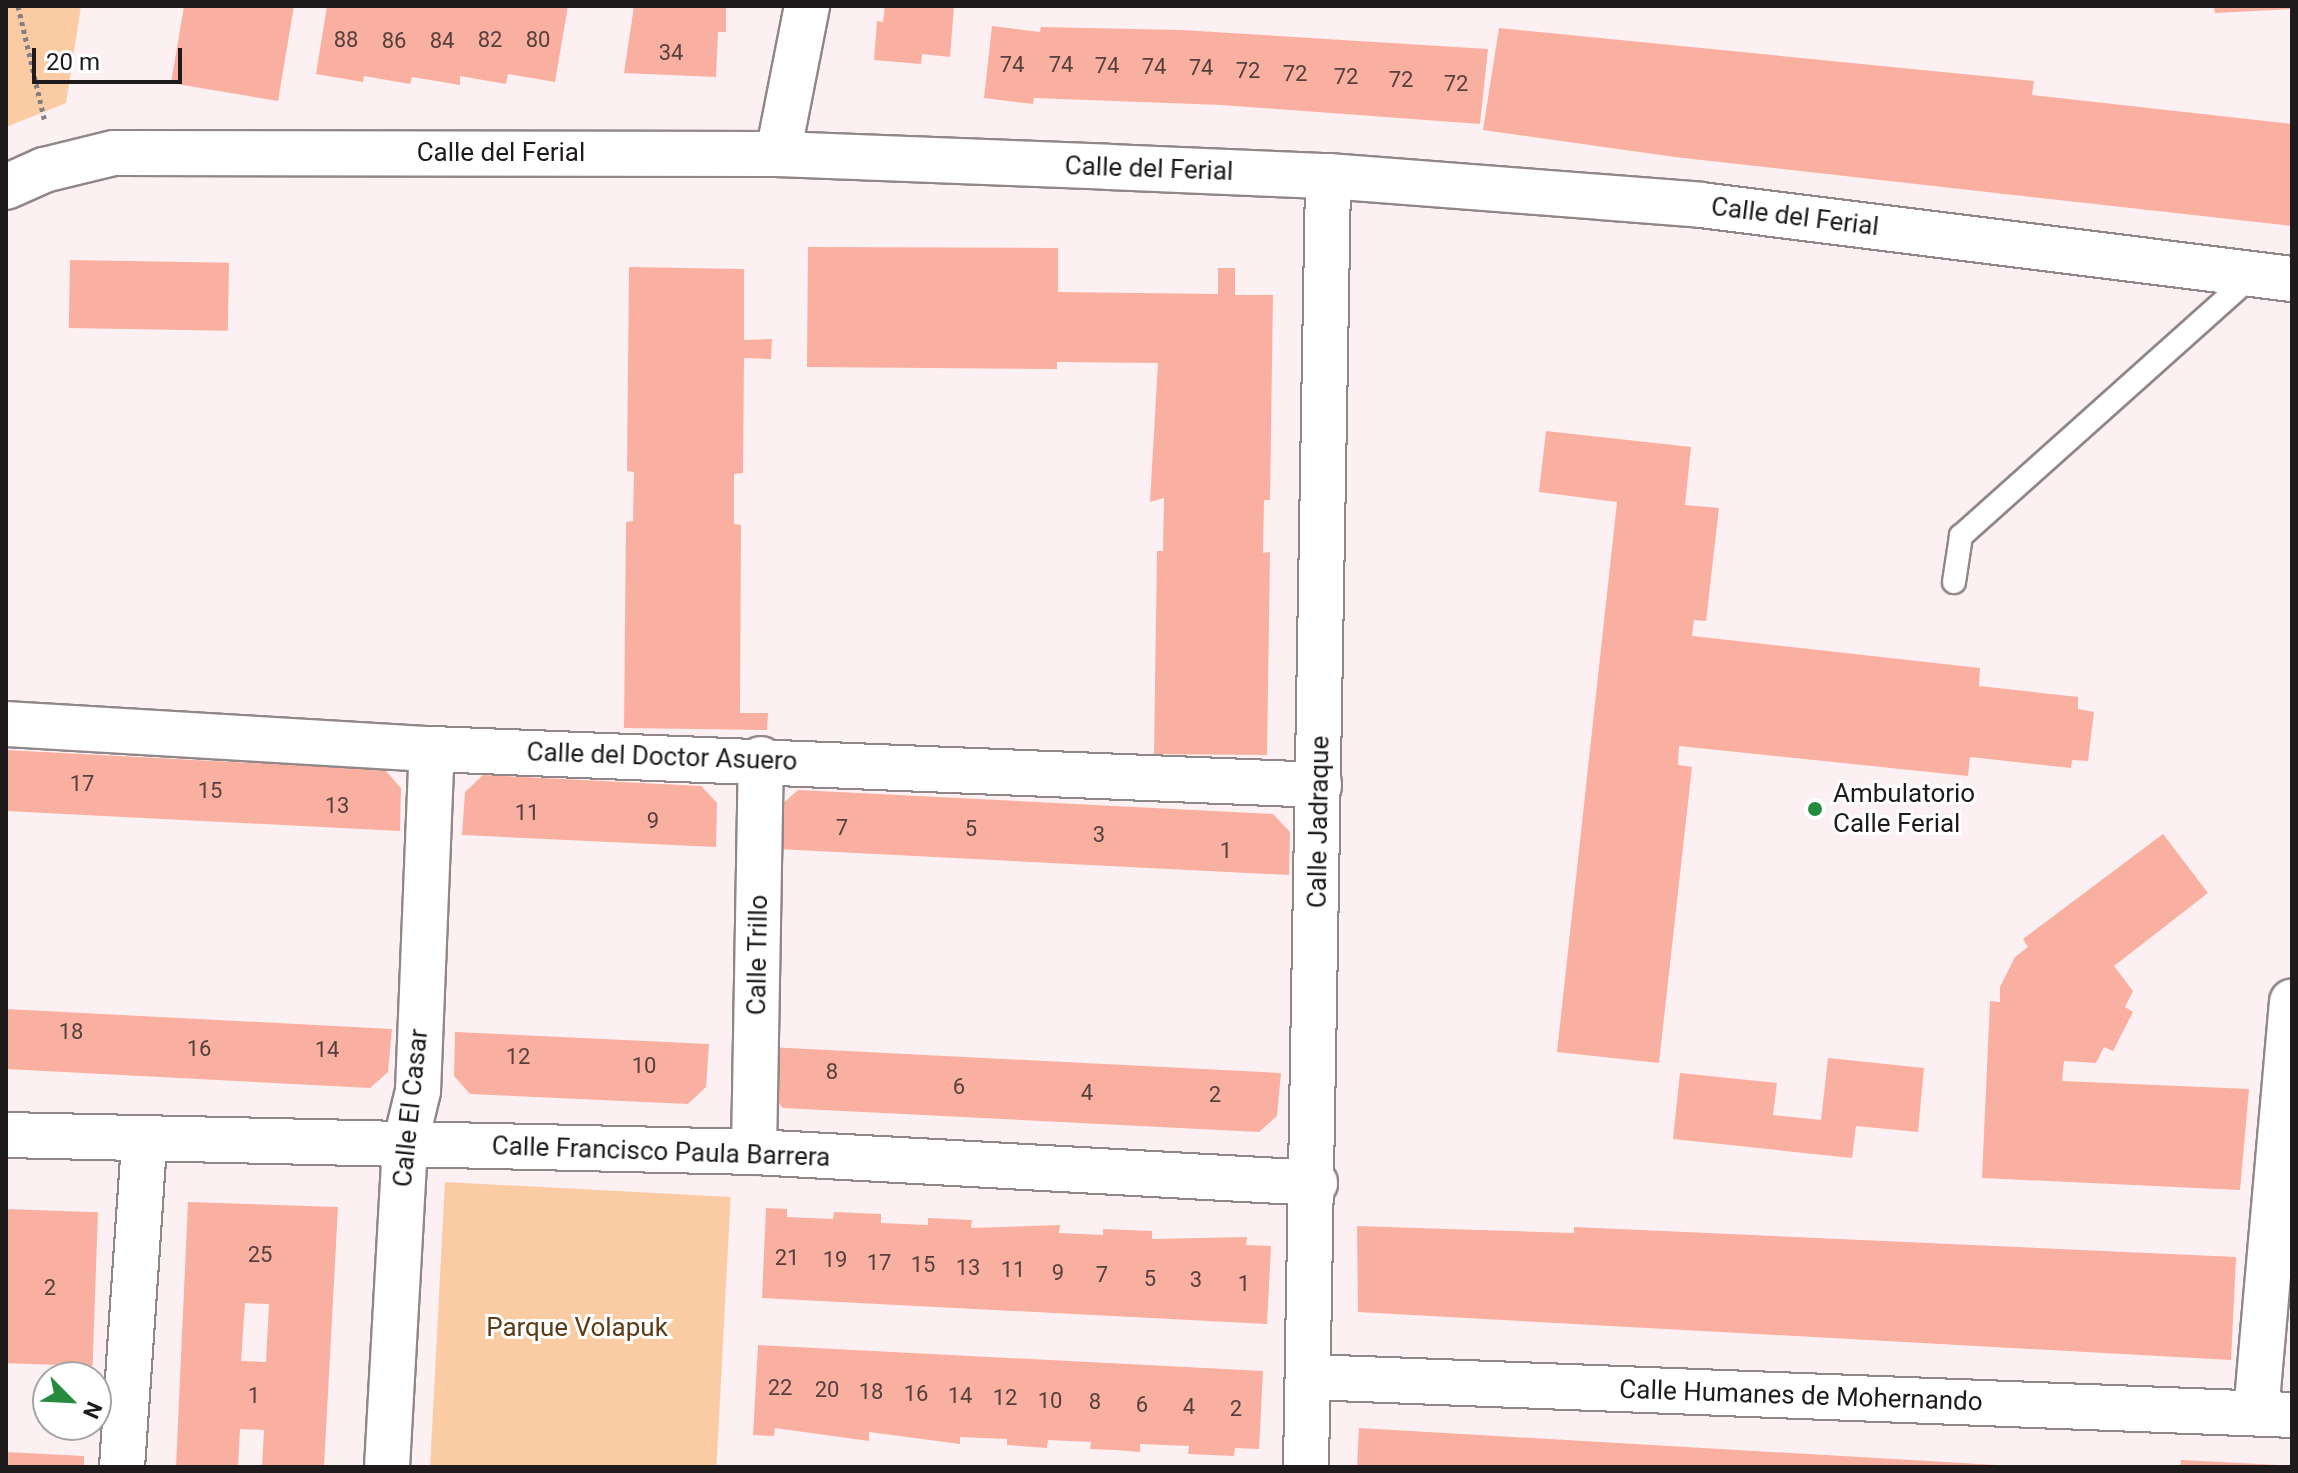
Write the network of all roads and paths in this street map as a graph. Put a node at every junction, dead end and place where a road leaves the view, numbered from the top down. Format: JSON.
{"nodes":[{"id":1,"x":18,"y":6,"type":"edge"},
{"id":2,"x":807,"y":6,"type":"edge"},
{"id":3,"x":778,"y":154,"type":"junction"},
{"id":4,"x":55,"y":168,"type":"junction"},
{"id":5,"x":1328,"y":176,"type":"junction"},
{"id":6,"x":6,"y":187,"type":"edge"},
{"id":7,"x":2273,"y":277,"type":"edge"},
{"id":8,"x":1954,"y":582,"type":"dead end"},
{"id":9,"x":6,"y":724,"type":"edge"},
{"id":10,"x":432,"y":749,"type":"junction"},
{"id":11,"x":761,"y":759,"type":"junction"},
{"id":12,"x":1319,"y":785,"type":"junction"},
{"id":13,"x":2292,"y":1002,"type":"edge"},
{"id":14,"x":6,"y":1135,"type":"edge"},
{"id":15,"x":144,"y":1141,"type":"junction"},
{"id":16,"x":405,"y":1145,"type":"junction"},
{"id":17,"x":754,"y":1152,"type":"junction"},
{"id":18,"x":1315,"y":1183,"type":"junction"},
{"id":19,"x":2284,"y":1190,"type":"edge"},
{"id":20,"x":1309,"y":1377,"type":"junction"},
{"id":21,"x":2274,"y":1414,"type":"edge"},
{"id":22,"x":122,"y":1467,"type":"edge"},
{"id":23,"x":387,"y":1467,"type":"edge"},
{"id":24,"x":1306,"y":1467,"type":"edge"}],
"edges":[{"from":1,"to":4,"type":"path"},
{"from":2,"to":3,"type":"street"},
{"from":3,"to":4,"type":"street","name":"Calle del Ferial"},
{"from":3,"to":5,"type":"street","name":"Calle del Ferial"},
{"from":4,"to":6,"type":"street","name":"Calle del Ferial"},
{"from":5,"to":7,"type":"street","name":"Calle del Ferial"},
{"from":5,"to":12,"type":"street","name":"Calle Jadraque"},
{"from":7,"to":8,"type":"lane"},
{"from":9,"to":10,"type":"street","name":"Calle del Doctor Asuero"},
{"from":10,"to":11,"type":"street","name":"Calle del Doctor Asuero"},
{"from":10,"to":16,"type":"street","name":"Calle El Casar"},
{"from":11,"to":12,"type":"street","name":"Calle del Doctor Asuero"},
{"from":11,"to":17,"type":"street","name":"Calle Trillo"},
{"from":12,"to":18,"type":"street","name":"Calle Jadraque"},
{"from":13,"to":19,"type":"street"},
{"from":14,"to":15,"type":"street","name":"Calle Francisco Paula Barrera"},
{"from":15,"to":16,"type":"street","name":"Calle Francisco Paula Barrera"},
{"from":15,"to":22,"type":"street"},
{"from":16,"to":17,"type":"street","name":"Calle Francisco Paula Barrera"},
{"from":16,"to":23,"type":"street","name":"Calle El Casar"},
{"from":17,"to":18,"type":"street","name":"Calle Francisco Paula Barrera"},
{"from":18,"to":20,"type":"street","name":"Calle Jadraque"},
{"from":19,"to":21,"type":"street"},
{"from":20,"to":21,"type":"street","name":"Calle Humanes de Mohernando"},
{"from":20,"to":24,"type":"street","name":"Calle Jadraque"}]}
